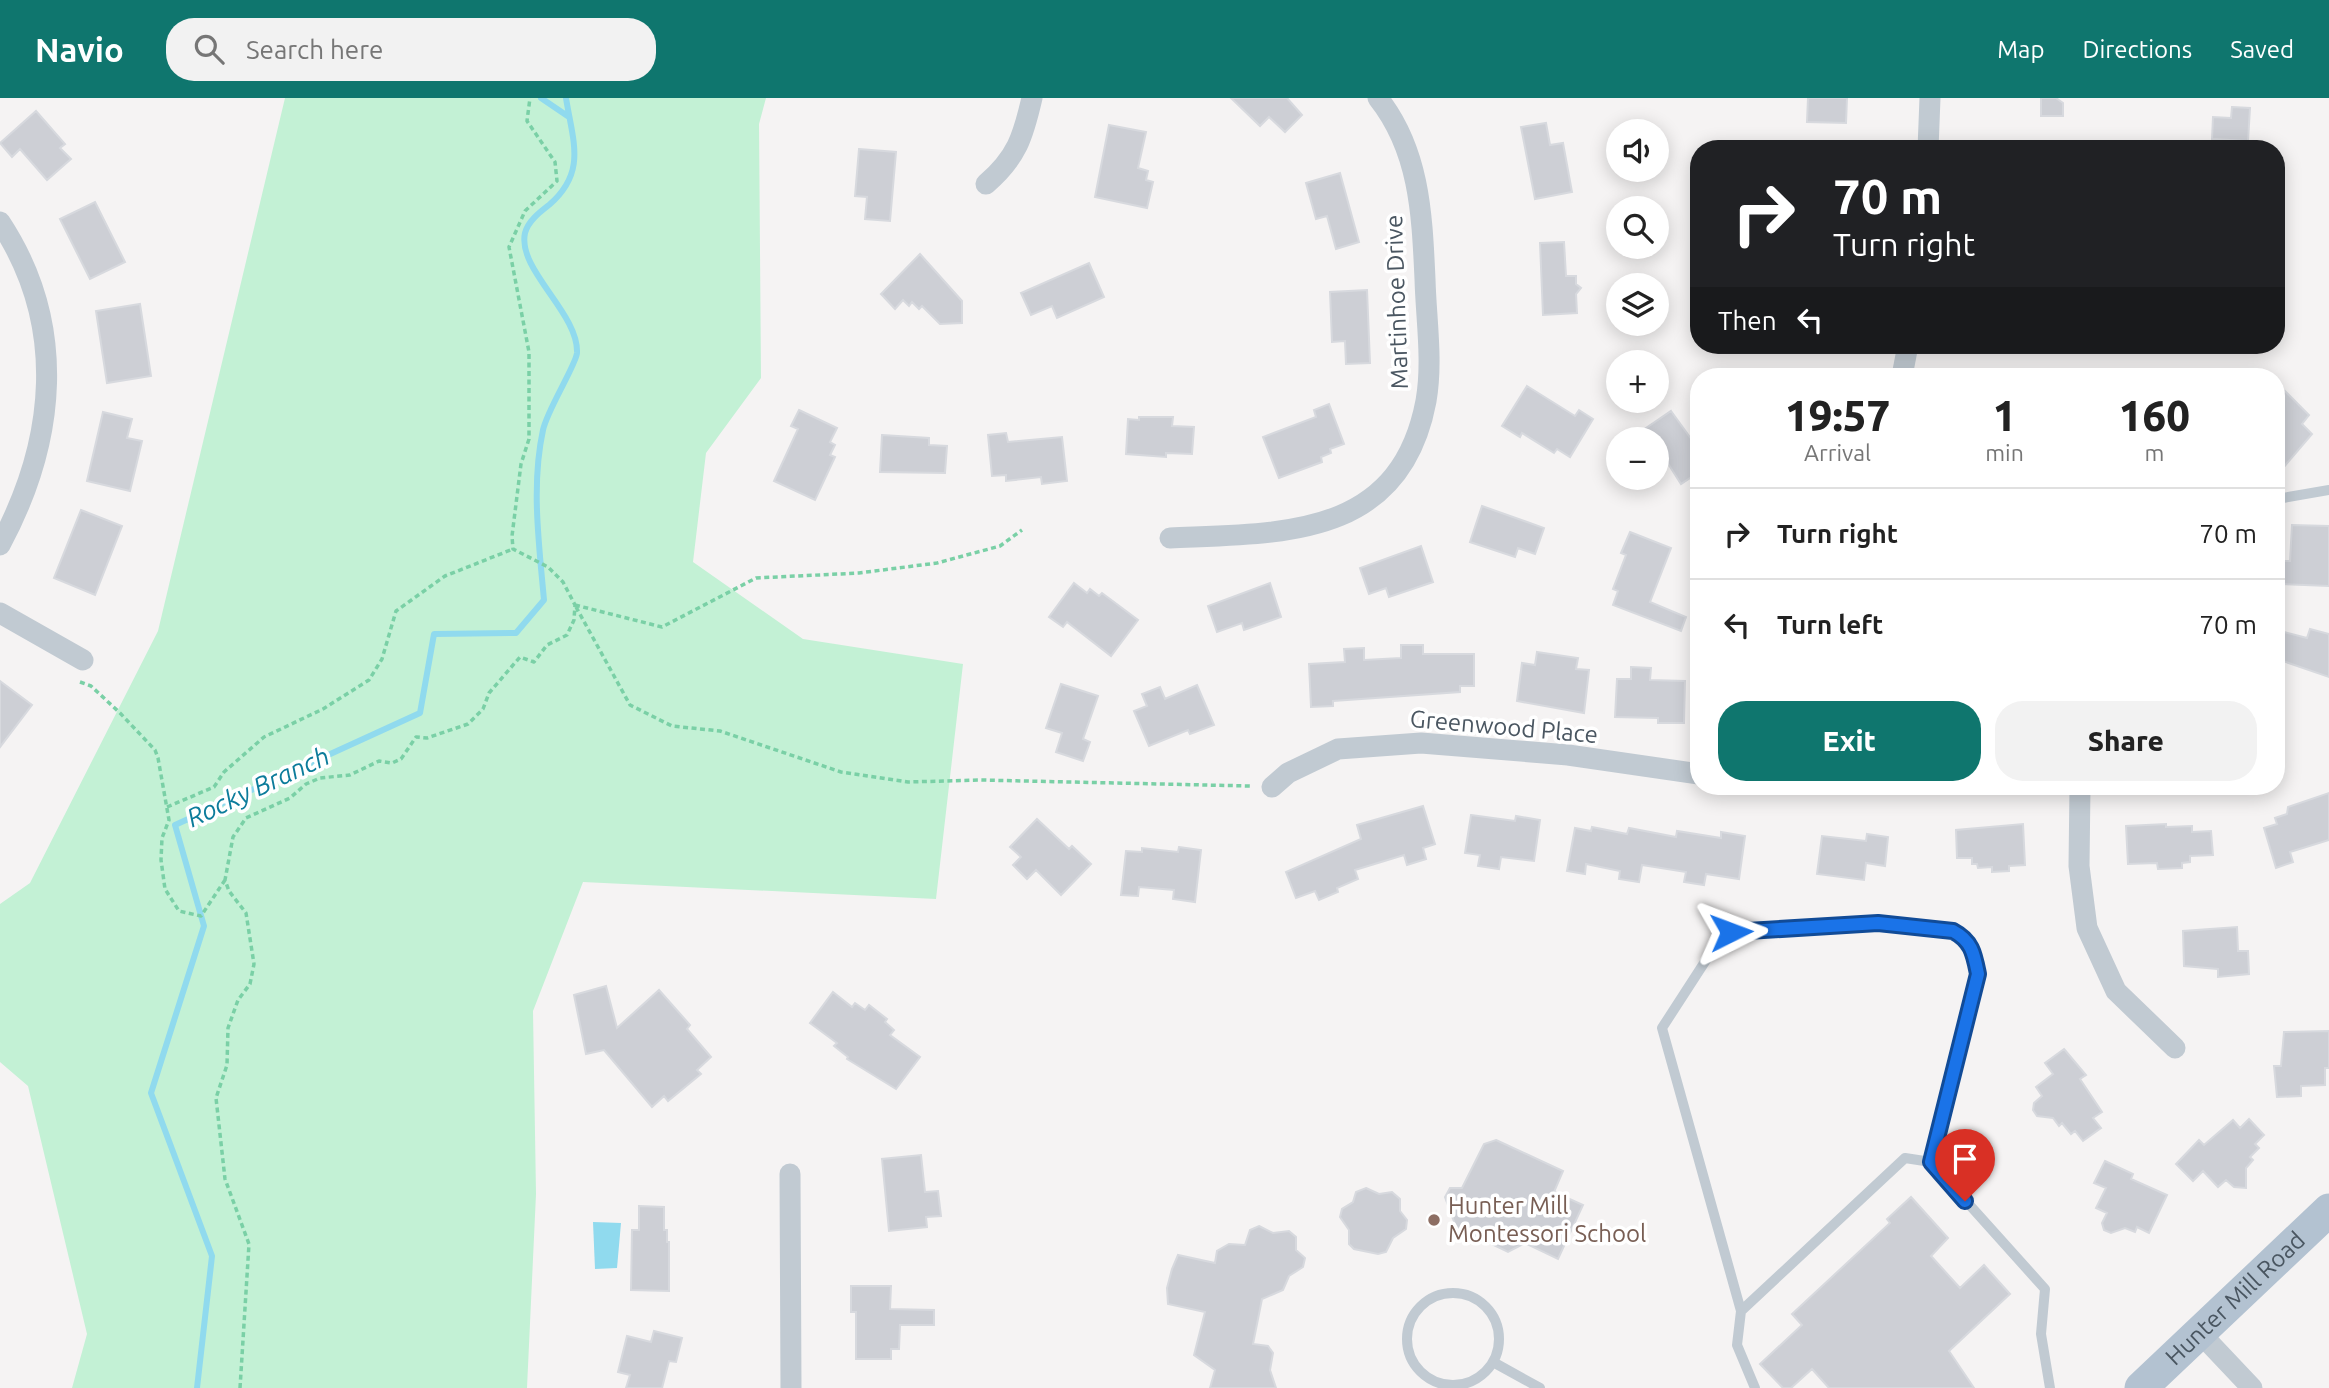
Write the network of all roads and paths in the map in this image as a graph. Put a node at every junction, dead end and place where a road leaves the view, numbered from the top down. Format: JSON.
{"nodes":[{"id":1,"x":530,"y":98,"type":"edge"},
{"id":2,"x":1032,"y":98,"type":"edge"},
{"id":3,"x":1378,"y":98,"type":"edge"},
{"id":4,"x":1930,"y":98,"type":"edge"},
{"id":5,"x":1928,"y":140,"type":"edge"},
{"id":6,"x":986,"y":184,"type":"dead end"},
{"id":7,"x":0,"y":222,"type":"edge"},
{"id":8,"x":2329,"y":490,"type":"edge"},
{"id":9,"x":2285,"y":498,"type":"edge"},
{"id":10,"x":1022,"y":530,"type":"dead end"},
{"id":11,"x":1170,"y":538,"type":"dead end"},
{"id":12,"x":0,"y":545,"type":"edge"},
{"id":13,"x":513,"y":549,"type":"junction"},
{"id":14,"x":575,"y":605,"type":"junction"},
{"id":15,"x":0,"y":613,"type":"edge"},
{"id":16,"x":83,"y":660,"type":"dead end"},
{"id":17,"x":78,"y":681,"type":"dead end"},
{"id":18,"x":1690,"y":773,"type":"edge"},
{"id":19,"x":1272,"y":787,"type":"joint"},
{"id":20,"x":2080,"y":795,"type":"edge"},
{"id":21,"x":167,"y":807,"type":"junction"},
{"id":22,"x":225,"y":880,"type":"junction"},
{"id":23,"x":2175,"y":1048,"type":"dead end"},
{"id":24,"x":1931,"y":1162,"type":"junction"},
{"id":25,"x":790,"y":1174,"type":"dead end"},
{"id":26,"x":2329,"y":1210,"type":"edge"},
{"id":27,"x":1741,"y":1311,"type":"junction"},
{"id":28,"x":2200,"y":1333,"type":"junction"},
{"id":29,"x":1493,"y":1362,"type":"junction"},
{"id":30,"x":240,"y":1388,"type":"edge"},
{"id":31,"x":791,"y":1388,"type":"edge"},
{"id":32,"x":1540,"y":1388,"type":"edge"},
{"id":33,"x":1755,"y":1388,"type":"edge"},
{"id":34,"x":2050,"y":1388,"type":"edge"},
{"id":35,"x":2141,"y":1388,"type":"edge"},
{"id":36,"x":2252,"y":1388,"type":"edge"}],
"edges":[{"from":1,"to":13,"type":"path"},
{"from":2,"to":6,"type":"street"},
{"from":3,"to":11,"type":"street","name":"Martinhoe Drive"},
{"from":4,"to":5,"type":"street"},
{"from":7,"to":12,"type":"street"},
{"from":8,"to":9,"type":"lane"},
{"from":10,"to":14,"type":"path"},
{"from":13,"to":14,"type":"path"},
{"from":13,"to":21,"type":"path"},
{"from":14,"to":19,"type":"path"},
{"from":14,"to":22,"type":"path"},
{"from":15,"to":16,"type":"street"},
{"from":17,"to":21,"type":"path"},
{"from":18,"to":19,"type":"street","name":"Greenwood Place"},
{"from":20,"to":23,"type":"street"},
{"from":21,"to":22,"type":"path"},
{"from":22,"to":30,"type":"path"},
{"from":24,"to":27,"type":"lane"},
{"from":24,"to":27,"type":"lane"},
{"from":24,"to":34,"type":"lane"},
{"from":25,"to":31,"type":"street"},
{"from":26,"to":28,"type":"main road","name":"Hunter Mill Road"},
{"from":27,"to":33,"type":"lane"},
{"from":28,"to":35,"type":"main road","name":"Hunter Mill Road"},
{"from":28,"to":36,"type":"street"},
{"from":29,"to":29,"type":"lane"},
{"from":29,"to":32,"type":"lane"}]}
